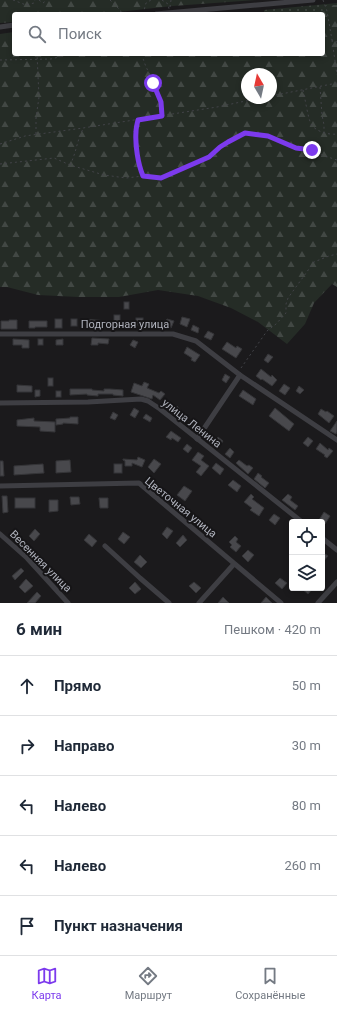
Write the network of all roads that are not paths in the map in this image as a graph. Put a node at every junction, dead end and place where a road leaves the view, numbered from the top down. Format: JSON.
{"nodes":[{"id":1,"x":312,"y":0,"type":"edge"},
{"id":2,"x":178,"y":12,"type":"edge"},
{"id":3,"x":12,"y":26,"type":"edge"},
{"id":4,"x":0,"y":27,"type":"edge"},
{"id":5,"x":0,"y":334,"type":"edge"},
{"id":6,"x":239,"y":373,"type":"junction"},
{"id":7,"x":0,"y":403,"type":"edge"},
{"id":8,"x":197,"y":439,"type":"junction"},
{"id":9,"x":337,"y":440,"type":"edge"},
{"id":10,"x":0,"y":486,"type":"edge"},
{"id":11,"x":298,"y":519,"type":"edge"},
{"id":12,"x":0,"y":534,"type":"edge"},
{"id":13,"x":325,"y":540,"type":"edge"},
{"id":14,"x":105,"y":546,"type":"dead end"},
{"id":15,"x":337,"y":550,"type":"edge"},
{"id":16,"x":234,"y":564,"type":"junction"},
{"id":17,"x":337,"y":582,"type":"edge"},
{"id":18,"x":68,"y":603,"type":"edge"},
{"id":19,"x":169,"y":603,"type":"edge"},
{"id":20,"x":199,"y":603,"type":"edge"},
{"id":21,"x":281,"y":603,"type":"edge"},
{"id":22,"x":318,"y":603,"type":"edge"}],
"edges":[{"from":1,"to":2,"type":"street"},
{"from":3,"to":4,"type":"street"},
{"from":5,"to":6,"type":"street","name":"Подгорная улица"},
{"from":6,"to":8,"type":"street"},
{"from":6,"to":9,"type":"street","name":"Подгорная улица"},
{"from":7,"to":8,"type":"street","name":"улица Ленина"},
{"from":8,"to":11,"type":"street","name":"улица Ленина"},
{"from":10,"to":16,"type":"street","name":"Цветочная улица"},
{"from":12,"to":18,"type":"street","name":"Весенняя улица"},
{"from":13,"to":15,"type":"street"},
{"from":14,"to":19,"type":"street"},
{"from":16,"to":20,"type":"street"},
{"from":16,"to":21,"type":"street","name":"Цветочная улица"},
{"from":17,"to":22,"type":"street"}]}
